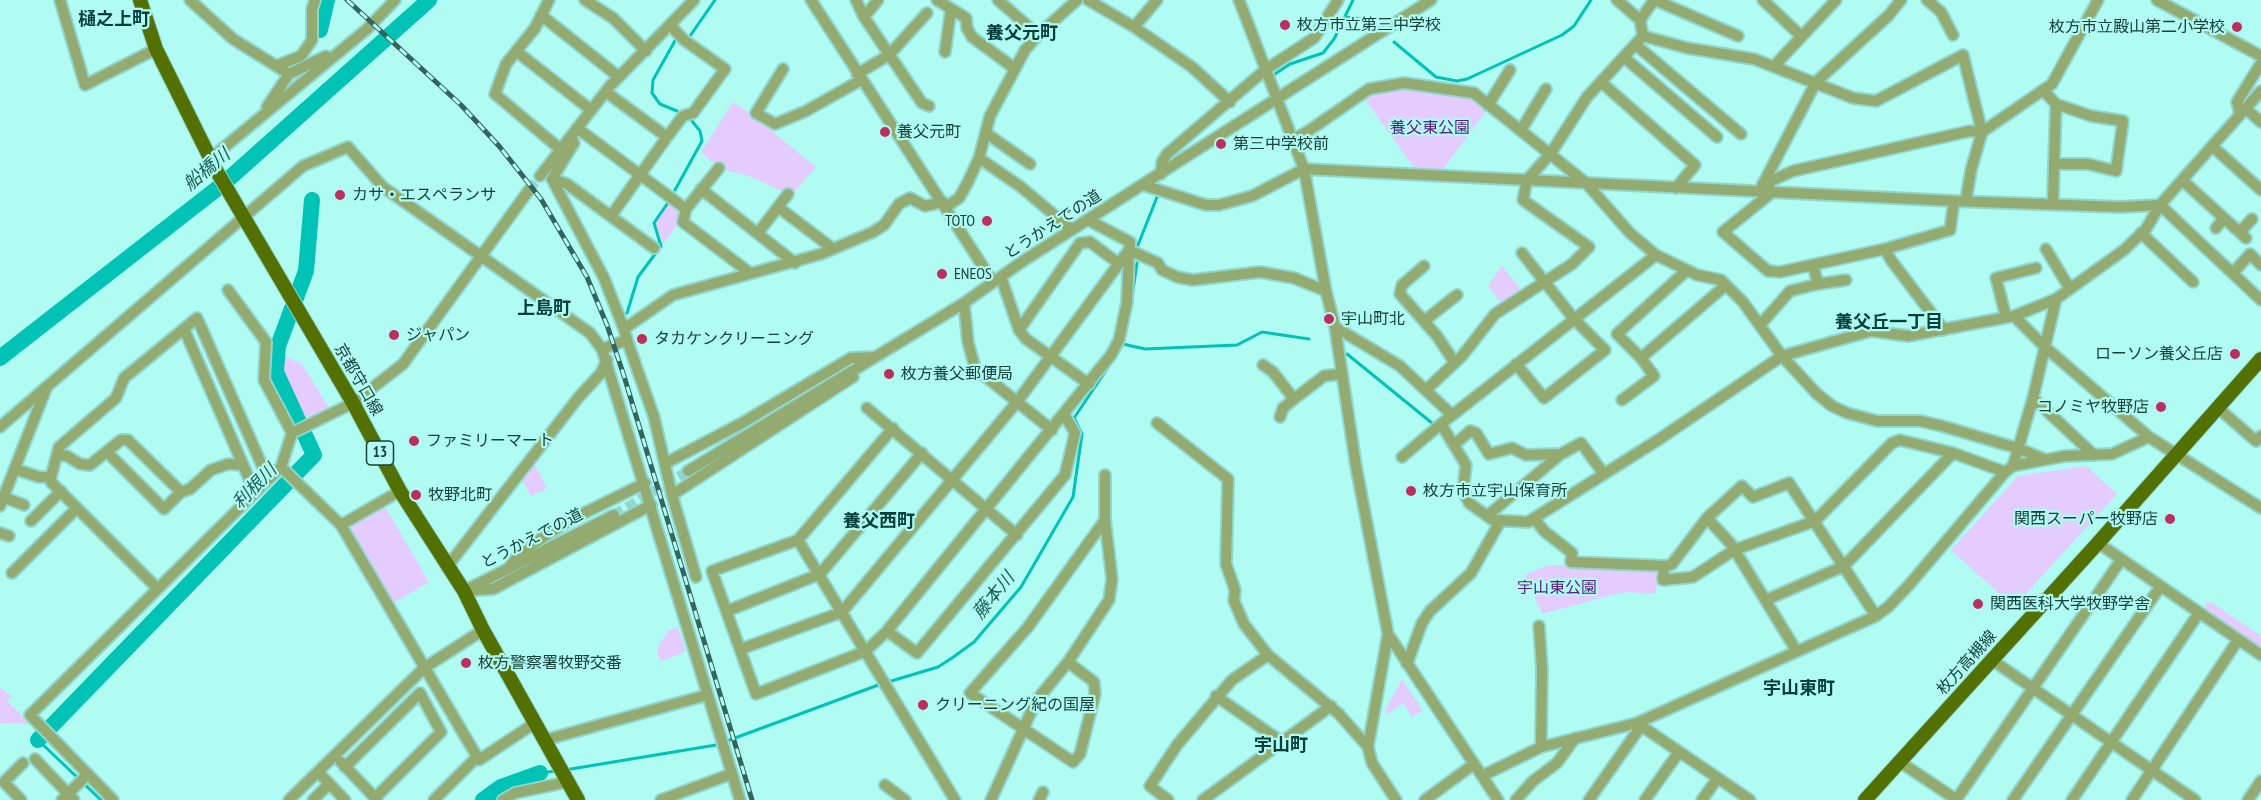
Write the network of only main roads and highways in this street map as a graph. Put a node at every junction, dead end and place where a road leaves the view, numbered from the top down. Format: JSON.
{"nodes":[{"id":1,"x":140,"y":0,"type":"edge"},
{"id":2,"x":2261,"y":359,"type":"edge"},
{"id":3,"x":578,"y":800,"type":"edge"},
{"id":4,"x":1865,"y":800,"type":"edge"}],
"edges":[{"from":1,"to":3,"type":"main road","name":"京都守口線","number":"13"},
{"from":2,"to":4,"type":"main road","name":"枚方高槻線"}]}
